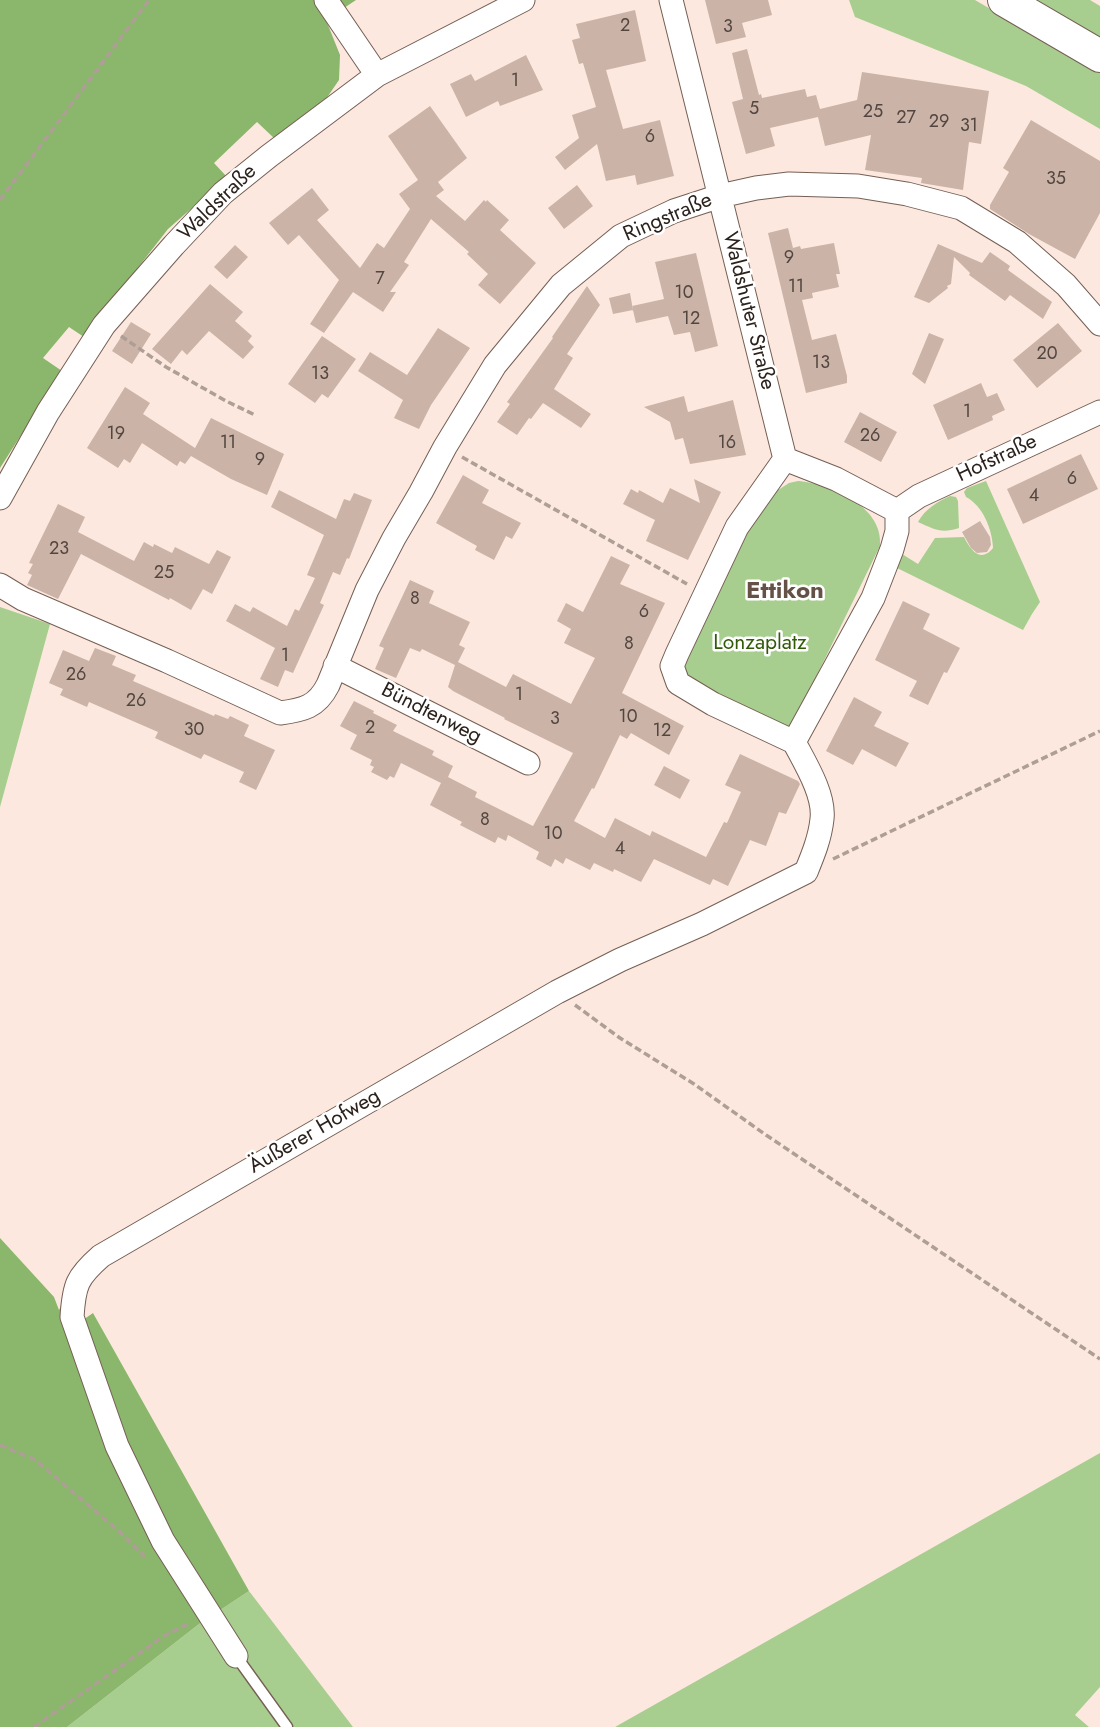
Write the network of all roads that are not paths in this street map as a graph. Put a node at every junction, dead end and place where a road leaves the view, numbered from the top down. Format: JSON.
{"nodes":[{"id":1,"x":326,"y":0,"type":"edge"},
{"id":2,"x":523,"y":0,"type":"edge"},
{"id":3,"x":671,"y":0,"type":"edge"},
{"id":4,"x":1004,"y":0,"type":"edge"},
{"id":5,"x":1100,"y":56,"type":"edge"},
{"id":6,"x":377,"y":75,"type":"junction"},
{"id":7,"x":720,"y":196,"type":"junction"},
{"id":8,"x":1100,"y":324,"type":"edge"},
{"id":9,"x":1100,"y":412,"type":"edge"},
{"id":10,"x":785,"y":459,"type":"junction"},
{"id":11,"x":0,"y":498,"type":"edge"},
{"id":12,"x":897,"y":511,"type":"junction"},
{"id":13,"x":0,"y":585,"type":"edge"},
{"id":14,"x":335,"y":666,"type":"junction"},
{"id":15,"x":794,"y":741,"type":"junction"},
{"id":16,"x":528,"y":763,"type":"dead end"},
{"id":17,"x":236,"y":1656,"type":"joint"},
{"id":18,"x":287,"y":1727,"type":"edge"}],
"edges":[{"from":1,"to":6,"type":"street"},
{"from":2,"to":6,"type":"street","name":"Waldstraße"},
{"from":3,"to":7,"type":"street","name":"Waldshuter Straße"},
{"from":4,"to":5,"type":"main road"},
{"from":6,"to":11,"type":"street","name":"Waldstraße"},
{"from":7,"to":8,"type":"street","name":"Ringstraße"},
{"from":7,"to":10,"type":"street","name":"Waldshuter Straße"},
{"from":7,"to":14,"type":"street","name":"Ringstraße"},
{"from":9,"to":12,"type":"street","name":"Hofstraße"},
{"from":10,"to":12,"type":"street"},
{"from":10,"to":15,"type":"street"},
{"from":12,"to":15,"type":"street"},
{"from":13,"to":14,"type":"street","name":"Ringstraße"},
{"from":14,"to":16,"type":"street","name":"Bündtenweg"},
{"from":15,"to":17,"type":"street","name":"Äußerer Hofweg"},
{"from":17,"to":18,"type":"lane"}]}
